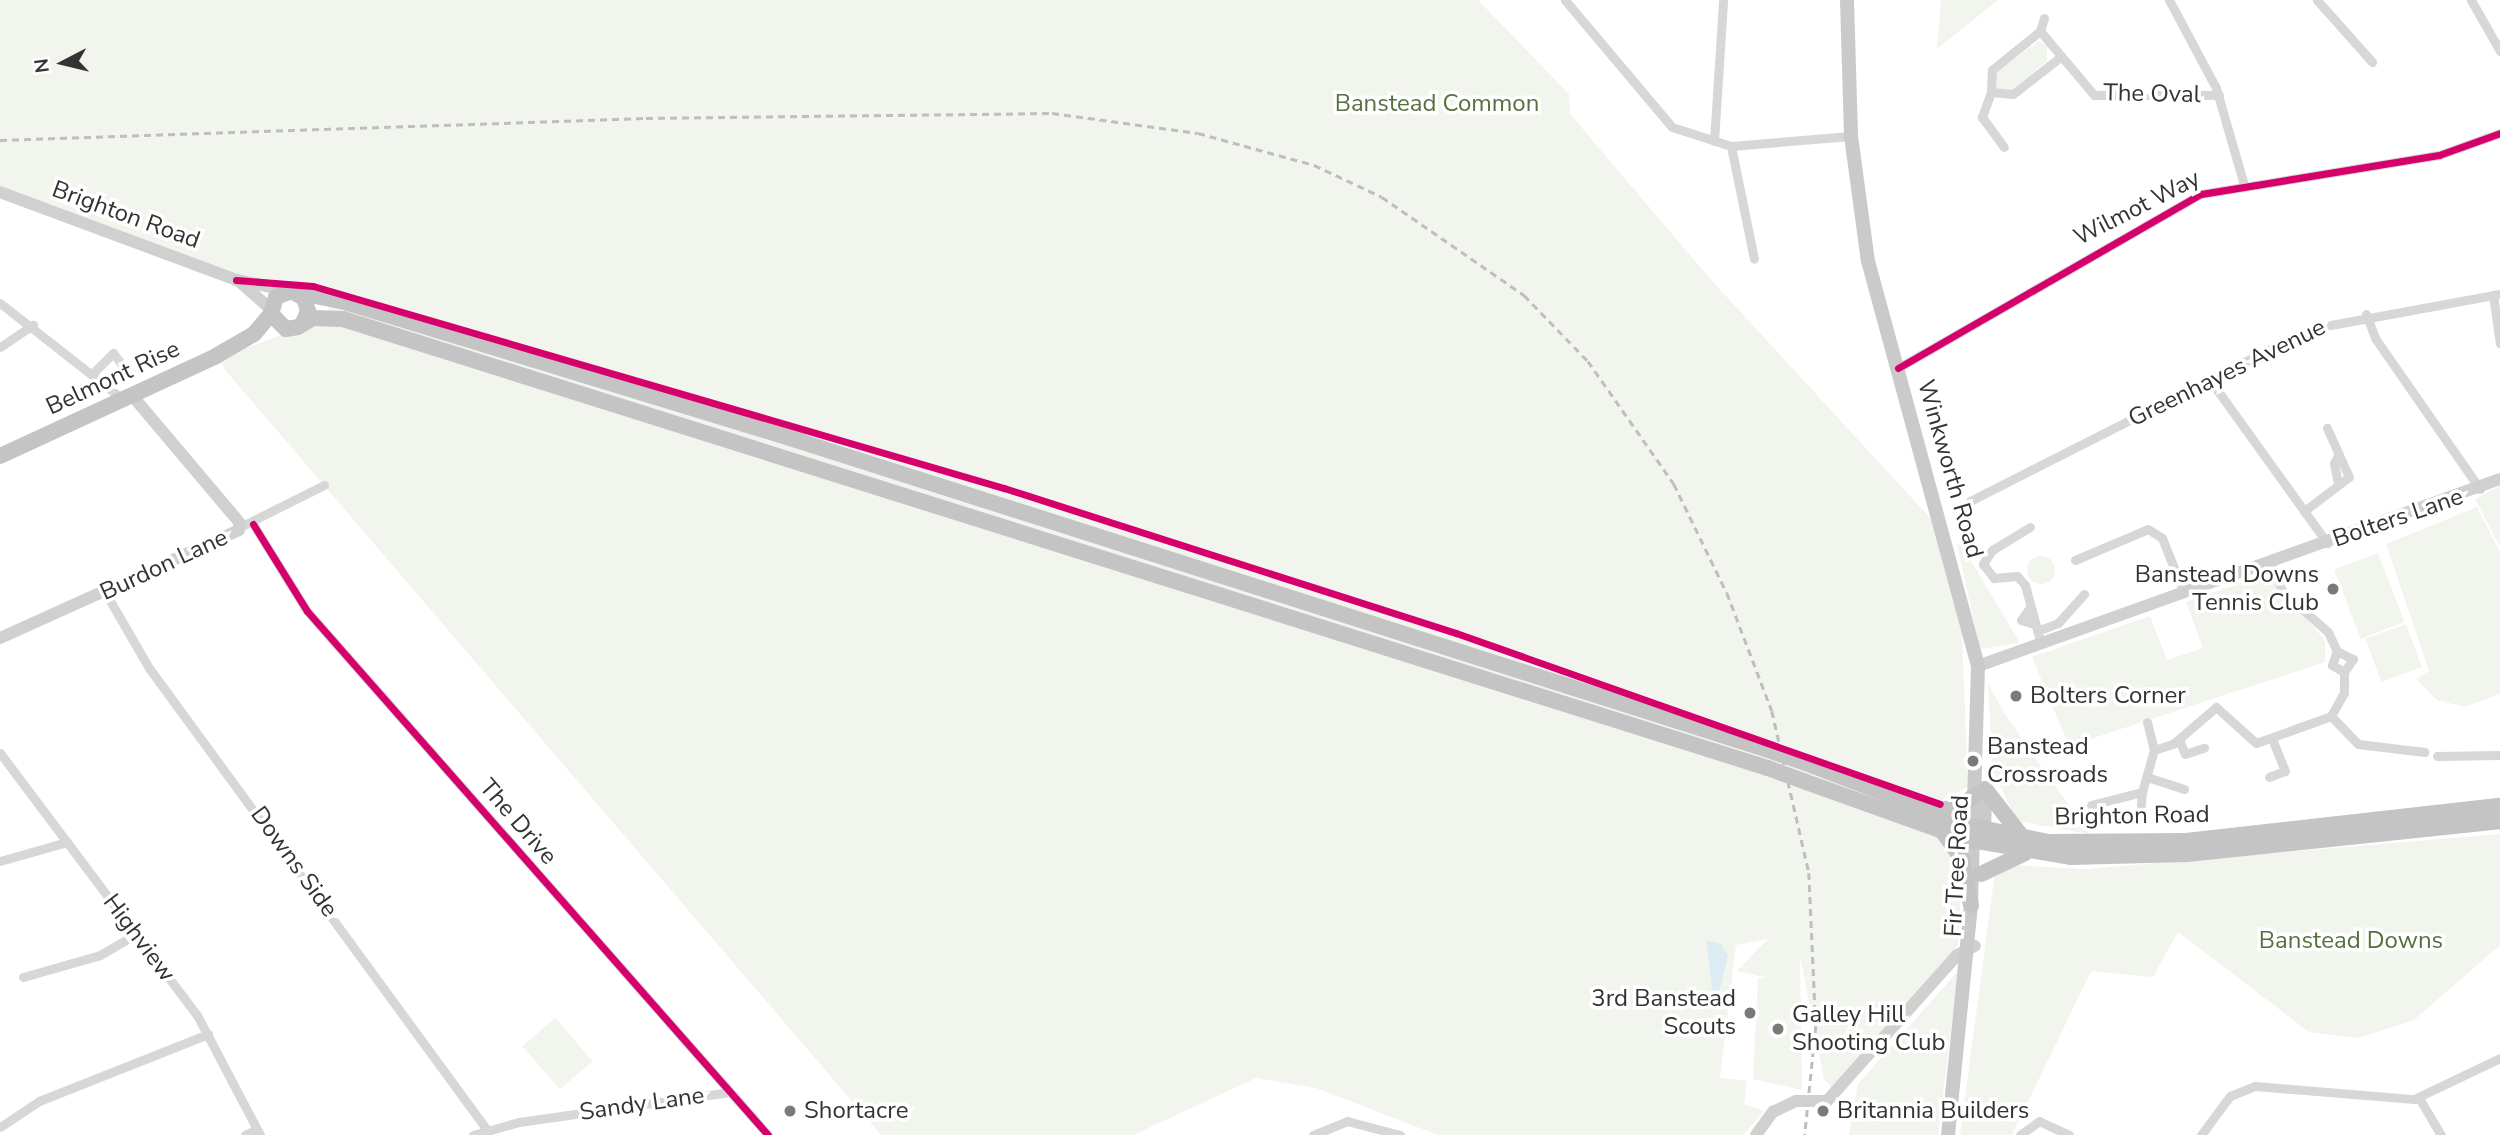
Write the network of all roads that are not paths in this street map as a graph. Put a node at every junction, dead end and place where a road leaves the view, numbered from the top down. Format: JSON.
{"nodes":[{"id":1,"x":1566,"y":0,"type":"edge"},
{"id":2,"x":1723,"y":0,"type":"edge"},
{"id":3,"x":1847,"y":0,"type":"edge"},
{"id":4,"x":2169,"y":0,"type":"edge"},
{"id":5,"x":2317,"y":0,"type":"edge"},
{"id":6,"x":2471,"y":0,"type":"edge"},
{"id":7,"x":2044,"y":18,"type":"dead end"},
{"id":8,"x":2040,"y":31,"type":"junction"},
{"id":9,"x":2500,"y":51,"type":"edge"},
{"id":10,"x":2059,"y":58,"type":"junction"},
{"id":11,"x":2372,"y":62,"type":"dead end"},
{"id":12,"x":1991,"y":92,"type":"junction"},
{"id":13,"x":2219,"y":95,"type":"junction"},
{"id":14,"x":2500,"y":133,"type":"edge"},
{"id":15,"x":1851,"y":136,"type":"junction"},
{"id":16,"x":1714,"y":141,"type":"junction"},
{"id":17,"x":1731,"y":146,"type":"junction"},
{"id":18,"x":2004,"y":146,"type":"dead end"},
{"id":19,"x":2244,"y":185,"type":"junction"},
{"id":20,"x":0,"y":192,"type":"edge"},
{"id":21,"x":1755,"y":259,"type":"dead end"},
{"id":22,"x":236,"y":280,"type":"junction"},
{"id":23,"x":293,"y":292,"type":"junction"},
{"id":24,"x":2497,"y":295,"type":"edge"},
{"id":25,"x":0,"y":303,"type":"edge"},
{"id":26,"x":271,"y":312,"type":"junction"},
{"id":27,"x":2366,"y":314,"type":"junction"},
{"id":28,"x":33,"y":326,"type":"junction"},
{"id":29,"x":296,"y":326,"type":"junction"},
{"id":30,"x":245,"y":341,"type":"junction"},
{"id":31,"x":2500,"y":344,"type":"edge"},
{"id":32,"x":0,"y":346,"type":"edge"},
{"id":33,"x":124,"y":367,"type":"dead end"},
{"id":34,"x":1898,"y":368,"type":"junction"},
{"id":35,"x":94,"y":372,"type":"junction"},
{"id":36,"x":2210,"y":380,"type":"junction"},
{"id":37,"x":126,"y":396,"type":"junction"},
{"id":38,"x":2326,"y":428,"type":"dead end"},
{"id":39,"x":0,"y":456,"type":"edge"},
{"id":40,"x":2500,"y":479,"type":"edge"},
{"id":41,"x":324,"y":485,"type":"dead end"},
{"id":42,"x":2480,"y":489,"type":"junction"},
{"id":43,"x":1970,"y":501,"type":"dead end"},
{"id":44,"x":2304,"y":511,"type":"junction"},
{"id":45,"x":247,"y":525,"type":"junction"},
{"id":46,"x":2030,"y":527,"type":"dead end"},
{"id":47,"x":2327,"y":543,"type":"junction"},
{"id":48,"x":2075,"y":560,"type":"dead end"},
{"id":49,"x":2270,"y":563,"type":"junction"},
{"id":50,"x":105,"y":592,"type":"junction"},
{"id":51,"x":2184,"y":593,"type":"junction"},
{"id":52,"x":2084,"y":594,"type":"dead end"},
{"id":53,"x":2037,"y":631,"type":"junction"},
{"id":54,"x":0,"y":638,"type":"edge"},
{"id":55,"x":2337,"y":651,"type":"junction"},
{"id":56,"x":1978,"y":666,"type":"junction"},
{"id":57,"x":2344,"y":672,"type":"junction"},
{"id":58,"x":2331,"y":716,"type":"junction"},
{"id":59,"x":2147,"y":722,"type":"dead end"},
{"id":60,"x":2272,"y":738,"type":"junction"},
{"id":61,"x":2179,"y":740,"type":"junction"},
{"id":62,"x":2204,"y":748,"type":"dead end"},
{"id":63,"x":2154,"y":750,"type":"junction"},
{"id":64,"x":1980,"y":752,"type":"joint"},
{"id":65,"x":0,"y":753,"type":"edge"},
{"id":66,"x":2500,"y":755,"type":"edge"},
{"id":67,"x":2147,"y":777,"type":"junction"},
{"id":68,"x":2269,"y":777,"type":"dead end"},
{"id":69,"x":2184,"y":789,"type":"dead end"},
{"id":70,"x":1980,"y":792,"type":"junction"},
{"id":71,"x":2142,"y":792,"type":"junction"},
{"id":72,"x":2091,"y":805,"type":"dead end"},
{"id":73,"x":2141,"y":805,"type":"dead end"},
{"id":74,"x":2500,"y":806,"type":"edge"},
{"id":75,"x":1932,"y":811,"type":"junction"},
{"id":76,"x":2500,"y":821,"type":"edge"},
{"id":77,"x":1943,"y":832,"type":"junction"},
{"id":78,"x":1979,"y":835,"type":"junction"},
{"id":79,"x":67,"y":842,"type":"junction"},
{"id":80,"x":2027,"y":845,"type":"junction"},
{"id":81,"x":2082,"y":850,"type":"junction"},
{"id":82,"x":0,"y":861,"type":"edge"},
{"id":83,"x":1981,"y":874,"type":"junction"},
{"id":84,"x":1972,"y":905,"type":"junction"},
{"id":85,"x":136,"y":934,"type":"junction"},
{"id":86,"x":1971,"y":947,"type":"junction"},
{"id":87,"x":23,"y":977,"type":"dead end"},
{"id":88,"x":208,"y":1034,"type":"junction"},
{"id":89,"x":2500,"y":1058,"type":"edge"},
{"id":90,"x":730,"y":1092,"type":"junction"},
{"id":91,"x":2418,"y":1098,"type":"junction"},
{"id":92,"x":505,"y":1125,"type":"junction"},
{"id":93,"x":0,"y":1128,"type":"edge"},
{"id":94,"x":486,"y":1130,"type":"junction"},
{"id":95,"x":259,"y":1132,"type":"edge"},
{"id":96,"x":245,"y":1135,"type":"edge"},
{"id":97,"x":474,"y":1135,"type":"edge"},
{"id":98,"x":510,"y":1135,"type":"edge"},
{"id":99,"x":768,"y":1135,"type":"edge"},
{"id":100,"x":1313,"y":1135,"type":"edge"},
{"id":101,"x":1400,"y":1135,"type":"edge"},
{"id":102,"x":1756,"y":1135,"type":"edge"},
{"id":103,"x":1948,"y":1135,"type":"edge"},
{"id":104,"x":2020,"y":1135,"type":"edge"},
{"id":105,"x":2070,"y":1135,"type":"edge"},
{"id":106,"x":2201,"y":1135,"type":"edge"},
{"id":107,"x":2441,"y":1135,"type":"edge"}],
"edges":[{"from":1,"to":16,"type":"street"},
{"from":2,"to":16,"type":"street"},
{"from":3,"to":15,"type":"main road","name":"Winkworth Road"},
{"from":4,"to":13,"type":"street"},
{"from":5,"to":11,"type":"street"},
{"from":6,"to":9,"type":"street"},
{"from":7,"to":8,"type":"street"},
{"from":8,"to":10,"type":"street","name":"The Oval"},
{"from":8,"to":12,"type":"street"},
{"from":10,"to":12,"type":"street"},
{"from":10,"to":13,"type":"street","name":"The Oval"},
{"from":12,"to":18,"type":"street"},
{"from":13,"to":19,"type":"street"},
{"from":14,"to":19,"type":"street","name":"Wilmot Way"},
{"from":15,"to":17,"type":"street"},
{"from":15,"to":34,"type":"main road","name":"Winkworth Road"},
{"from":16,"to":17,"type":"street"},
{"from":17,"to":21,"type":"street"},
{"from":19,"to":34,"type":"street","name":"Wilmot Way"},
{"from":20,"to":22,"type":"main road","name":"Brighton Road"},
{"from":22,"to":23,"type":"main road","name":"Brighton Road"},
{"from":22,"to":26,"type":"main road","name":"Brighton Road"},
{"from":23,"to":26,"type":"highway"},
{"from":23,"to":29,"type":"highway"},
{"from":23,"to":75,"type":"highway","name":"Brighton Road","bridge":true},
{"from":24,"to":27,"type":"street","name":"Greenhayes Avenue"},
{"from":24,"to":31,"type":"street"},
{"from":25,"to":28,"type":"street"},
{"from":26,"to":29,"type":"highway"},
{"from":26,"to":30,"type":"highway","name":"Belmont Rise"},
{"from":27,"to":36,"type":"street","name":"Greenhayes Avenue"},
{"from":27,"to":42,"type":"street"},
{"from":28,"to":32,"type":"street"},
{"from":28,"to":35,"type":"street"},
{"from":29,"to":30,"type":"highway","name":"Belmont Rise"},
{"from":29,"to":77,"type":"highway","name":"Brighton Road","bridge":true},
{"from":30,"to":37,"type":"highway","name":"Belmont Rise"},
{"from":33,"to":35,"type":"street"},
{"from":34,"to":56,"type":"main road","name":"Winkworth Road"},
{"from":35,"to":37,"type":"street"},
{"from":36,"to":43,"type":"street","name":"Greenhayes Avenue"},
{"from":36,"to":44,"type":"street"},
{"from":37,"to":39,"type":"highway","name":"Belmont Rise"},
{"from":37,"to":45,"type":"main road"},
{"from":38,"to":44,"type":"street"},
{"from":40,"to":42,"type":"main road","name":"Bolters Lane"},
{"from":41,"to":45,"type":"street","name":"Burdon Lane"},
{"from":42,"to":47,"type":"main road","name":"Bolters Lane"},
{"from":44,"to":47,"type":"street"},
{"from":45,"to":50,"type":"main road","name":"Burdon Lane"},
{"from":45,"to":90,"type":"street","name":"The Drive"},
{"from":46,"to":53,"type":"street"},
{"from":47,"to":49,"type":"main road","name":"Bolters Lane"},
{"from":48,"to":51,"type":"street"},
{"from":49,"to":51,"type":"main road","name":"Bolters Lane"},
{"from":49,"to":55,"type":"street"},
{"from":50,"to":54,"type":"main road","name":"Burdon Lane"},
{"from":50,"to":94,"type":"street","name":"Downs Side"},
{"from":51,"to":53,"type":"main road","name":"Bolters Lane"},
{"from":52,"to":53,"type":"street"},
{"from":53,"to":56,"type":"main road","name":"Bolters Lane"},
{"from":55,"to":57,"type":"street"},
{"from":55,"to":57,"type":"street"},
{"from":56,"to":64,"type":"main road","name":"Winkworth Road"},
{"from":57,"to":58,"type":"street"},
{"from":58,"to":60,"type":"street"},
{"from":58,"to":66,"type":"street"},
{"from":59,"to":63,"type":"street"},
{"from":60,"to":61,"type":"street"},
{"from":60,"to":68,"type":"street"},
{"from":61,"to":62,"type":"street"},
{"from":61,"to":63,"type":"street"},
{"from":63,"to":67,"type":"street"},
{"from":64,"to":70,"type":"main road","name":"Fir Tree Road"},
{"from":65,"to":79,"type":"street","name":"Highview"},
{"from":67,"to":69,"type":"street"},
{"from":67,"to":71,"type":"street"},
{"from":70,"to":75,"type":"highway"},
{"from":70,"to":78,"type":"main road","name":"Fir Tree Road"},
{"from":70,"to":80,"type":"highway"},
{"from":71,"to":72,"type":"street"},
{"from":71,"to":73,"type":"street"},
{"from":74,"to":81,"type":"highway","name":"Brighton Road"},
{"from":75,"to":78,"type":"highway","name":"Brighton Road"},
{"from":76,"to":81,"type":"highway","name":"Brighton Road"},
{"from":77,"to":78,"type":"highway","name":"Brighton Road"},
{"from":77,"to":84,"type":"highway"},
{"from":78,"to":80,"type":"highway","name":"Brighton Road"},
{"from":78,"to":83,"type":"main road","name":"Fir Tree Road"},
{"from":78,"to":84,"type":"main road","name":"Fir Tree Road"},
{"from":79,"to":82,"type":"street"},
{"from":79,"to":85,"type":"street","name":"Highview"},
{"from":80,"to":81,"type":"highway","name":"Brighton Road"},
{"from":80,"to":83,"type":"highway"},
{"from":83,"to":86,"type":"main road","name":"Fir Tree Road"},
{"from":84,"to":86,"type":"main road","name":"Fir Tree Road"},
{"from":85,"to":87,"type":"street"},
{"from":85,"to":88,"type":"street","name":"Highview"},
{"from":86,"to":102,"type":"main road","bridge":true},
{"from":86,"to":103,"type":"main road","name":"Fir Tree Road"},
{"from":88,"to":93,"type":"street"},
{"from":88,"to":95,"type":"street","name":"Highview"},
{"from":89,"to":91,"type":"street"},
{"from":90,"to":92,"type":"street","name":"Sandy Lane"},
{"from":90,"to":99,"type":"street","name":"The Drive"},
{"from":91,"to":106,"type":"street"},
{"from":91,"to":107,"type":"street"},
{"from":92,"to":94,"type":"street","name":"Sandy Lane"},
{"from":92,"to":98,"type":"street"},
{"from":94,"to":97,"type":"street","name":"Sandy Lane"},
{"from":95,"to":96,"type":"street"},
{"from":100,"to":101,"type":"street"},
{"from":104,"to":105,"type":"street"}]}
